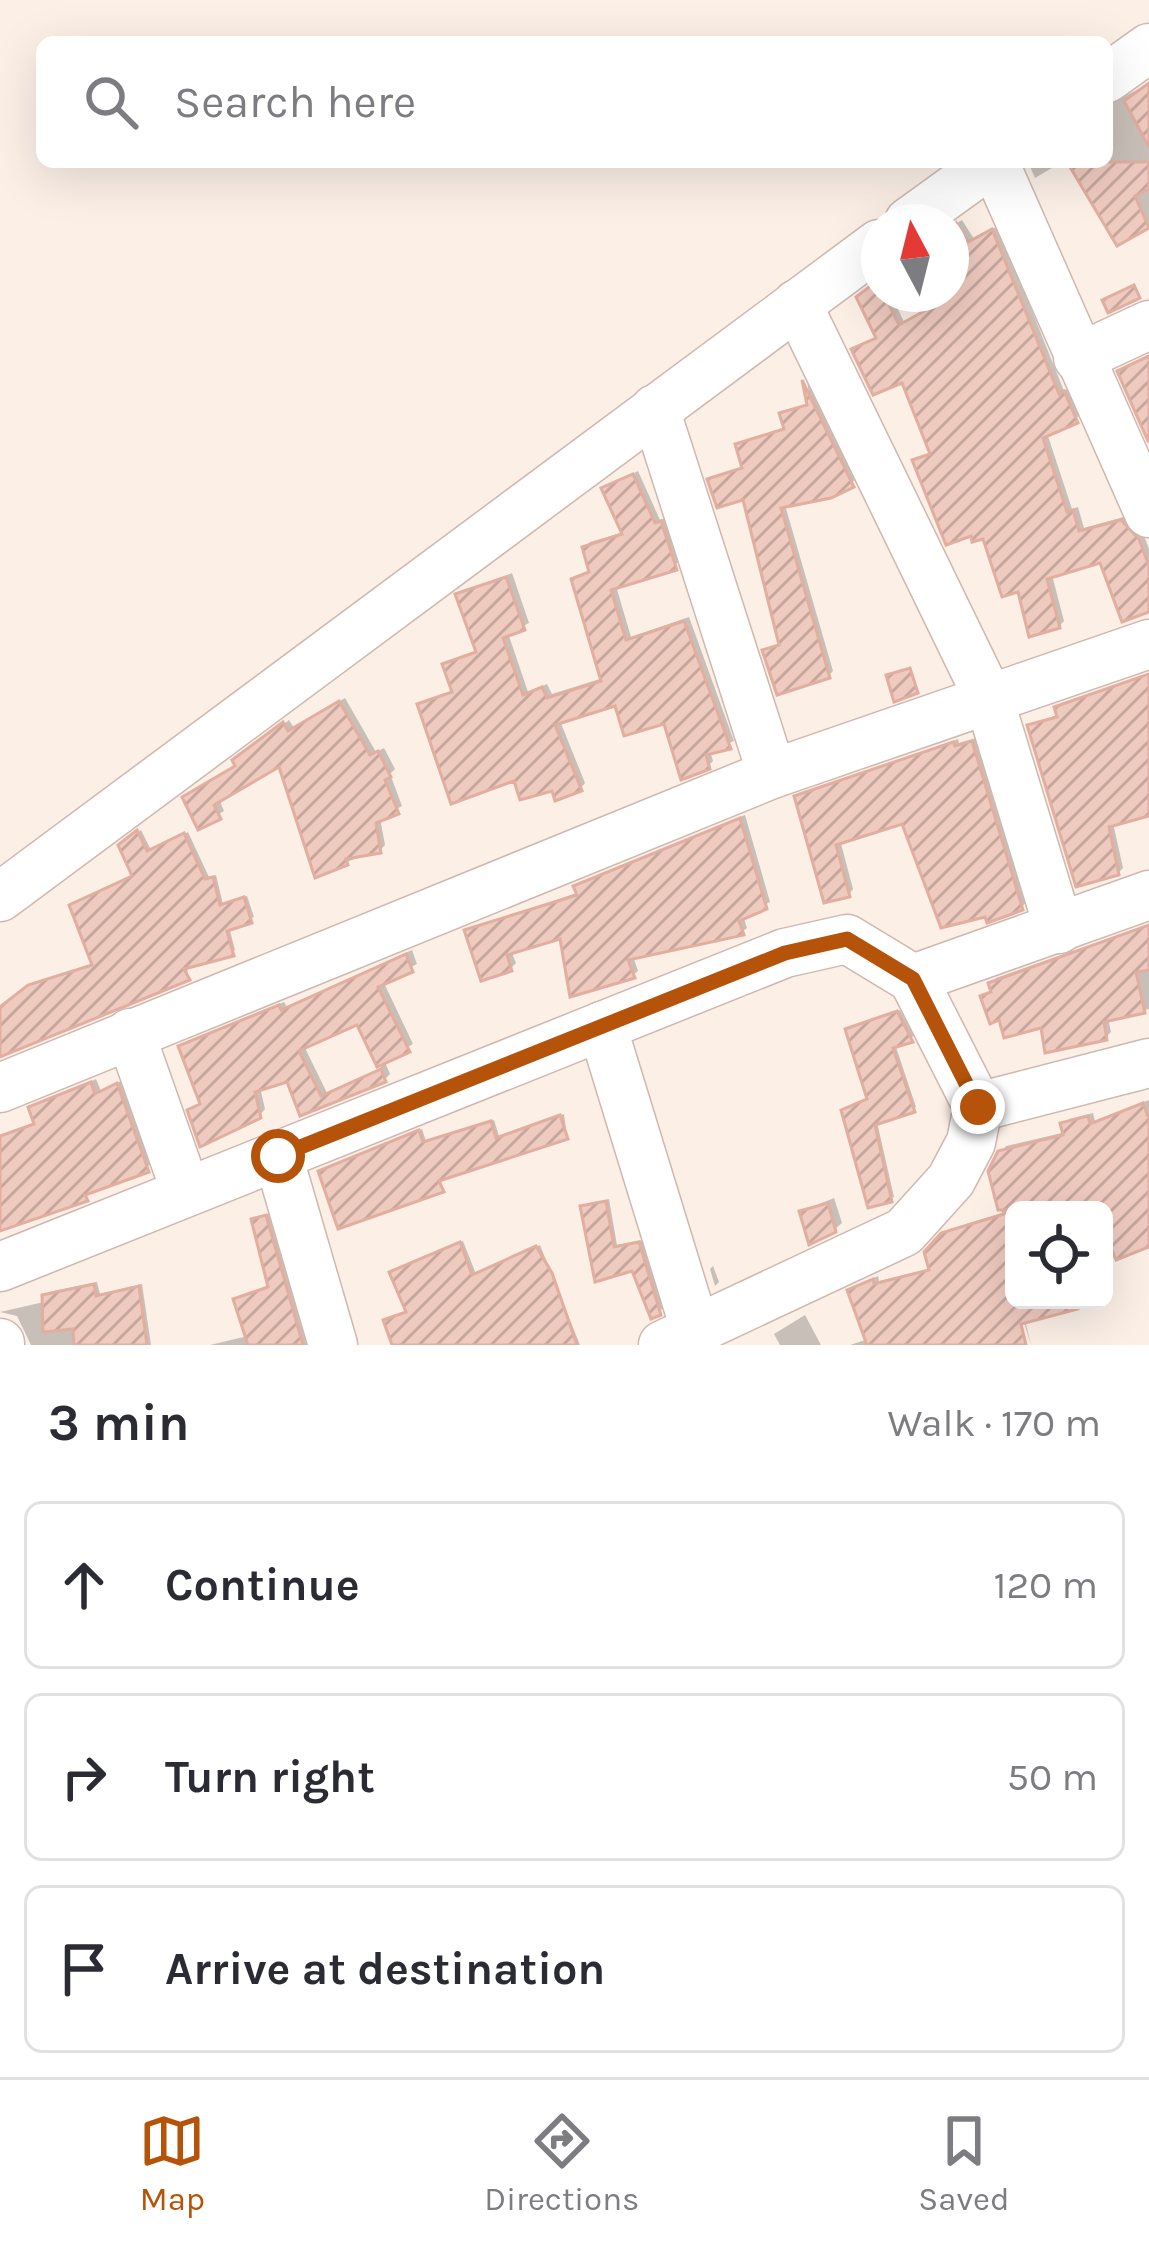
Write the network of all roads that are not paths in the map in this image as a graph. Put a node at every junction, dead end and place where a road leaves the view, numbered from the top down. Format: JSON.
{"nodes":[{"id":1,"x":1149,"y":48,"type":"edge"},
{"id":2,"x":1113,"y":74,"type":"edge"},
{"id":3,"x":985,"y":168,"type":"edge"},
{"id":4,"x":996,"y":168,"type":"edge"},
{"id":5,"x":934,"y":204,"type":"edge"},
{"id":6,"x":861,"y":257,"type":"edge"},
{"id":7,"x":796,"y":304,"type":"junction"},
{"id":8,"x":1149,"y":325,"type":"edge"},
{"id":9,"x":1078,"y":358,"type":"junction"},
{"id":10,"x":655,"y":409,"type":"junction"},
{"id":11,"x":1149,"y":514,"type":"edge"},
{"id":12,"x":1149,"y":644,"type":"edge"},
{"id":13,"x":988,"y":699,"type":"junction"},
{"id":14,"x":772,"y":774,"type":"junction"},
{"id":15,"x":1149,"y":896,"type":"edge"},
{"id":16,"x":0,"y":897,"type":"edge"},
{"id":17,"x":1059,"y":928,"type":"junction"},
{"id":18,"x":913,"y":979,"type":"junction"},
{"id":19,"x":602,"y":1026,"type":"junction"},
{"id":20,"x":130,"y":1034,"type":"junction"},
{"id":21,"x":1149,"y":1063,"type":"edge"},
{"id":22,"x":0,"y":1088,"type":"edge"},
{"id":23,"x":978,"y":1107,"type":"junction"},
{"id":24,"x":278,"y":1156,"type":"junction"},
{"id":25,"x":186,"y":1192,"type":"junction"},
{"id":26,"x":0,"y":1267,"type":"edge"},
{"id":27,"x":680,"y":1338,"type":"edge"},
{"id":28,"x":333,"y":1345,"type":"edge"}],
"edges":[{"from":1,"to":2,"type":"street"},
{"from":3,"to":5,"type":"street"},
{"from":4,"to":9,"type":"street"},
{"from":6,"to":7,"type":"street"},
{"from":7,"to":10,"type":"street"},
{"from":7,"to":13,"type":"street"},
{"from":8,"to":9,"type":"street"},
{"from":9,"to":11,"type":"street"},
{"from":10,"to":14,"type":"street"},
{"from":10,"to":16,"type":"street"},
{"from":12,"to":13,"type":"street"},
{"from":13,"to":14,"type":"street"},
{"from":13,"to":17,"type":"street"},
{"from":14,"to":20,"type":"street"},
{"from":15,"to":17,"type":"street"},
{"from":17,"to":18,"type":"street"},
{"from":18,"to":19,"type":"street"},
{"from":18,"to":23,"type":"street"},
{"from":19,"to":24,"type":"street"},
{"from":19,"to":27,"type":"street"},
{"from":20,"to":22,"type":"street"},
{"from":20,"to":25,"type":"street"},
{"from":21,"to":23,"type":"street"},
{"from":23,"to":27,"type":"street"},
{"from":24,"to":25,"type":"street"},
{"from":24,"to":28,"type":"street"},
{"from":25,"to":26,"type":"street"}]}
